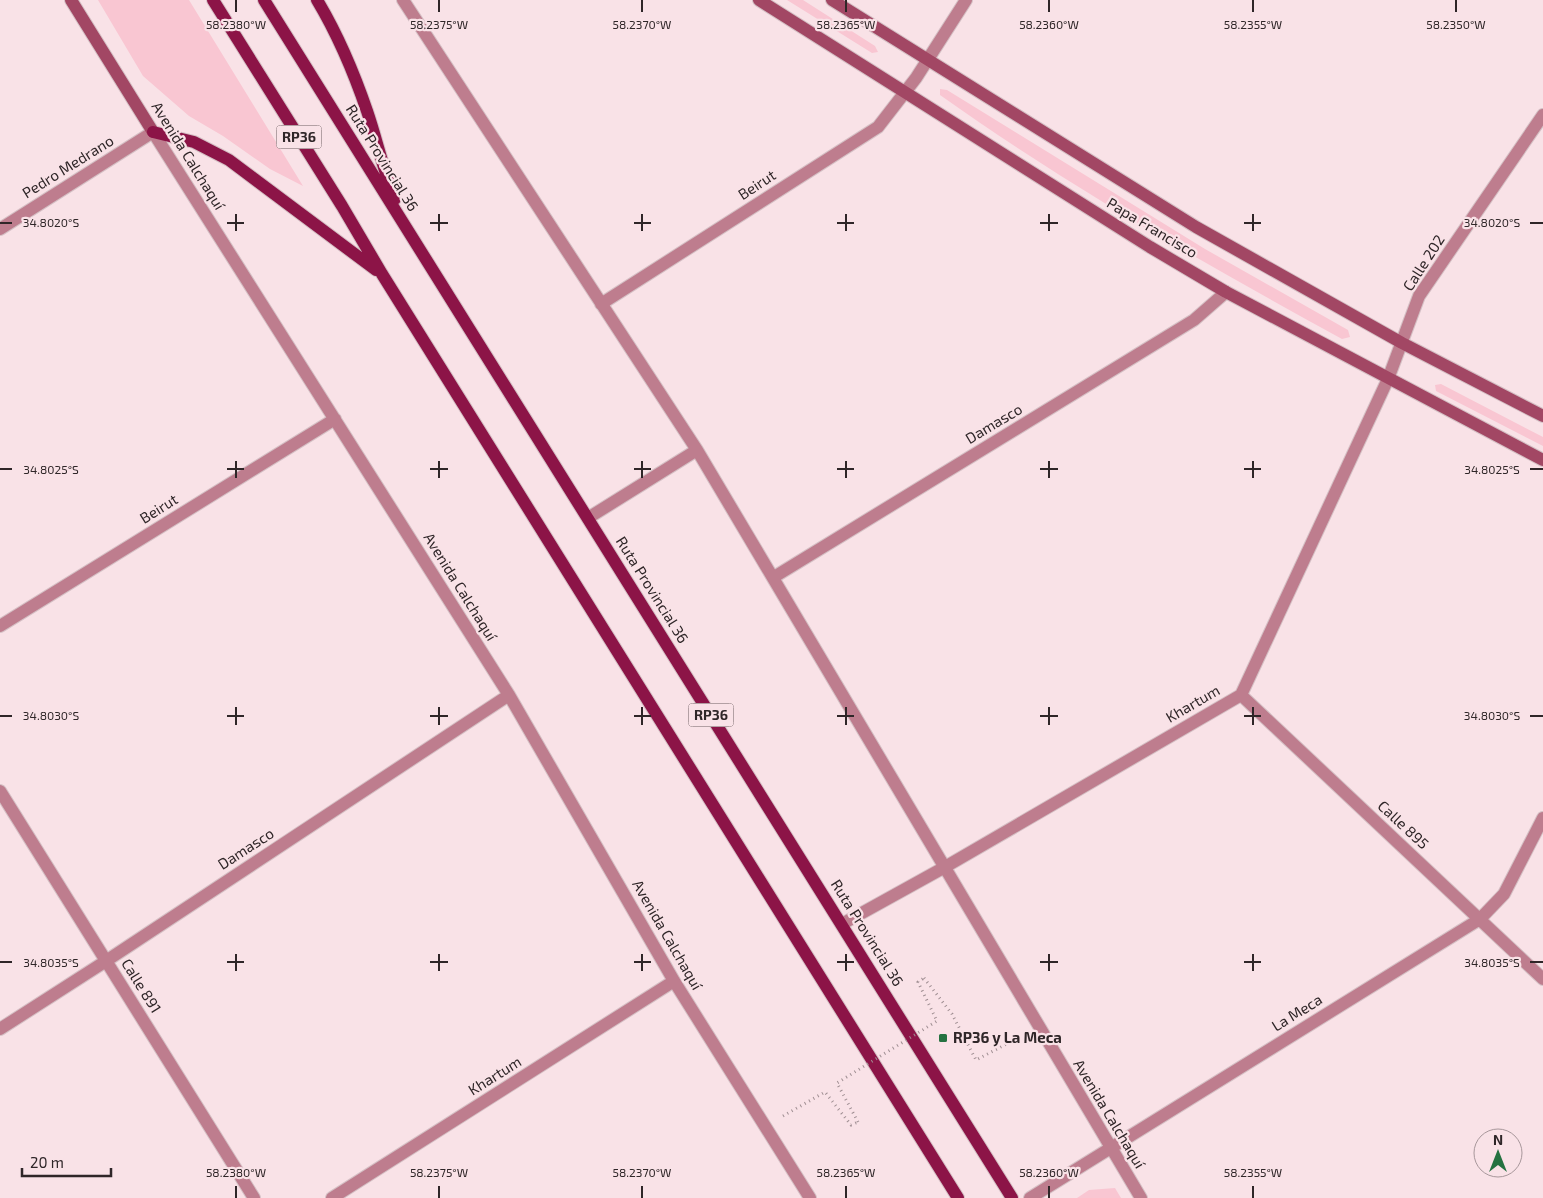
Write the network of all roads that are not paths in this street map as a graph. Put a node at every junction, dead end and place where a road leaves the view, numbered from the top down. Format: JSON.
{"nodes":[{"id":1,"x":71,"y":0,"type":"edge"},
{"id":2,"x":213,"y":0,"type":"edge"},
{"id":3,"x":264,"y":0,"type":"edge"},
{"id":4,"x":317,"y":0,"type":"edge"},
{"id":5,"x":403,"y":0,"type":"edge"},
{"id":6,"x":759,"y":0,"type":"edge"},
{"id":7,"x":832,"y":0,"type":"edge"},
{"id":8,"x":966,"y":0,"type":"edge"},
{"id":9,"x":927,"y":60,"type":"junction"},
{"id":10,"x":905,"y":92,"type":"junction"},
{"id":11,"x":1543,"y":114,"type":"edge"},
{"id":12,"x":153,"y":132,"type":"junction"},
{"id":13,"x":0,"y":229,"type":"edge"},
{"id":14,"x":410,"y":233,"type":"junction"},
{"id":15,"x":382,"y":274,"type":"junction"},
{"id":16,"x":1226,"y":292,"type":"junction"},
{"id":17,"x":601,"y":304,"type":"junction"},
{"id":18,"x":1402,"y":342,"type":"junction"},
{"id":19,"x":1394,"y":361,"type":"joint"},
{"id":20,"x":1388,"y":378,"type":"junction"},
{"id":21,"x":1543,"y":416,"type":"edge"},
{"id":22,"x":335,"y":419,"type":"junction"},
{"id":23,"x":697,"y":450,"type":"junction"},
{"id":24,"x":1543,"y":460,"type":"edge"},
{"id":25,"x":588,"y":518,"type":"junction"},
{"id":26,"x":774,"y":577,"type":"junction"},
{"id":27,"x":0,"y":626,"type":"edge"},
{"id":28,"x":509,"y":695,"type":"junction"},
{"id":29,"x":1241,"y":695,"type":"junction"},
{"id":30,"x":0,"y":790,"type":"edge"},
{"id":31,"x":1543,"y":818,"type":"edge"},
{"id":32,"x":945,"y":867,"type":"junction"},
{"id":33,"x":1480,"y":919,"type":"junction"},
{"id":34,"x":842,"y":924,"type":"junction"},
{"id":35,"x":106,"y":962,"type":"junction"},
{"id":36,"x":1543,"y":979,"type":"edge"},
{"id":37,"x":674,"y":981,"type":"junction"},
{"id":38,"x":0,"y":1029,"type":"edge"},
{"id":39,"x":1109,"y":1148,"type":"junction"},
{"id":40,"x":254,"y":1198,"type":"edge"},
{"id":41,"x":332,"y":1198,"type":"edge"},
{"id":42,"x":810,"y":1198,"type":"edge"},
{"id":43,"x":958,"y":1198,"type":"edge"},
{"id":44,"x":1012,"y":1198,"type":"edge"},
{"id":45,"x":1030,"y":1198,"type":"edge"},
{"id":46,"x":1140,"y":1198,"type":"edge"}],
"edges":[{"from":1,"to":12,"type":"main road","name":"Avenida Calchaquí"},
{"from":2,"to":15,"type":"main road","number":"RP36"},
{"from":3,"to":14,"type":"main road","name":"Ruta Provincial 36","number":"RP36"},
{"from":4,"to":14,"type":"main road"},
{"from":5,"to":17,"type":"street","name":"Avenida Calchaquí"},
{"from":6,"to":10,"type":"main road","name":"Papa Francisco"},
{"from":7,"to":9,"type":"main road","name":"Papa Francisco"},
{"from":8,"to":9,"type":"street","name":"Beirut"},
{"from":9,"to":10,"type":"street","name":"Beirut"},
{"from":9,"to":18,"type":"main road","name":"Papa Francisco"},
{"from":10,"to":16,"type":"main road","name":"Papa Francisco"},
{"from":10,"to":17,"type":"street","name":"Beirut"},
{"from":11,"to":18,"type":"street","name":"Calle 202"},
{"from":12,"to":13,"type":"street","name":"Pedro Medrano"},
{"from":12,"to":15,"type":"main road"},
{"from":12,"to":22,"type":"street","name":"Avenida Calchaquí"},
{"from":14,"to":25,"type":"main road","name":"Ruta Provincial 36","number":"RP36"},
{"from":15,"to":43,"type":"main road","number":"RP36"},
{"from":16,"to":20,"type":"main road","name":"Papa Francisco"},
{"from":16,"to":26,"type":"street","name":"Damasco"},
{"from":17,"to":23,"type":"street","name":"Avenida Calchaquí"},
{"from":18,"to":19,"type":"street","name":"Calle 202"},
{"from":18,"to":21,"type":"main road","name":"Papa Francisco"},
{"from":19,"to":20,"type":"street","name":"Khartum"},
{"from":20,"to":24,"type":"main road","name":"Papa Francisco"},
{"from":20,"to":29,"type":"street","name":"Khartum"},
{"from":22,"to":27,"type":"street","name":"Beirut"},
{"from":22,"to":28,"type":"street","name":"Avenida Calchaquí"},
{"from":23,"to":25,"type":"street"},
{"from":23,"to":26,"type":"street","name":"Avenida Calchaquí"},
{"from":25,"to":34,"type":"main road","name":"Ruta Provincial 36","number":"RP36"},
{"from":26,"to":32,"type":"street","name":"Avenida Calchaquí"},
{"from":28,"to":35,"type":"street","name":"Damasco"},
{"from":28,"to":37,"type":"street","name":"Avenida Calchaquí"},
{"from":29,"to":32,"type":"street","name":"Khartum"},
{"from":29,"to":33,"type":"street","name":"Calle 895"},
{"from":30,"to":35,"type":"street","name":"Calle 891"},
{"from":31,"to":33,"type":"street","name":"La Meca"},
{"from":32,"to":34,"type":"street","name":"Khartum"},
{"from":32,"to":39,"type":"street","name":"Avenida Calchaquí"},
{"from":33,"to":36,"type":"street","name":"Calle 895"},
{"from":33,"to":39,"type":"street","name":"La Meca"},
{"from":34,"to":44,"type":"main road","name":"Ruta Provincial 36","number":"RP36"},
{"from":35,"to":38,"type":"street","name":"Damasco"},
{"from":35,"to":40,"type":"street","name":"Calle 891"},
{"from":37,"to":41,"type":"street","name":"Khartum"},
{"from":37,"to":42,"type":"street","name":"Avenida Calchaquí"},
{"from":39,"to":45,"type":"street","name":"La Meca"},
{"from":39,"to":46,"type":"street","name":"Avenida Calchaquí"}]}
